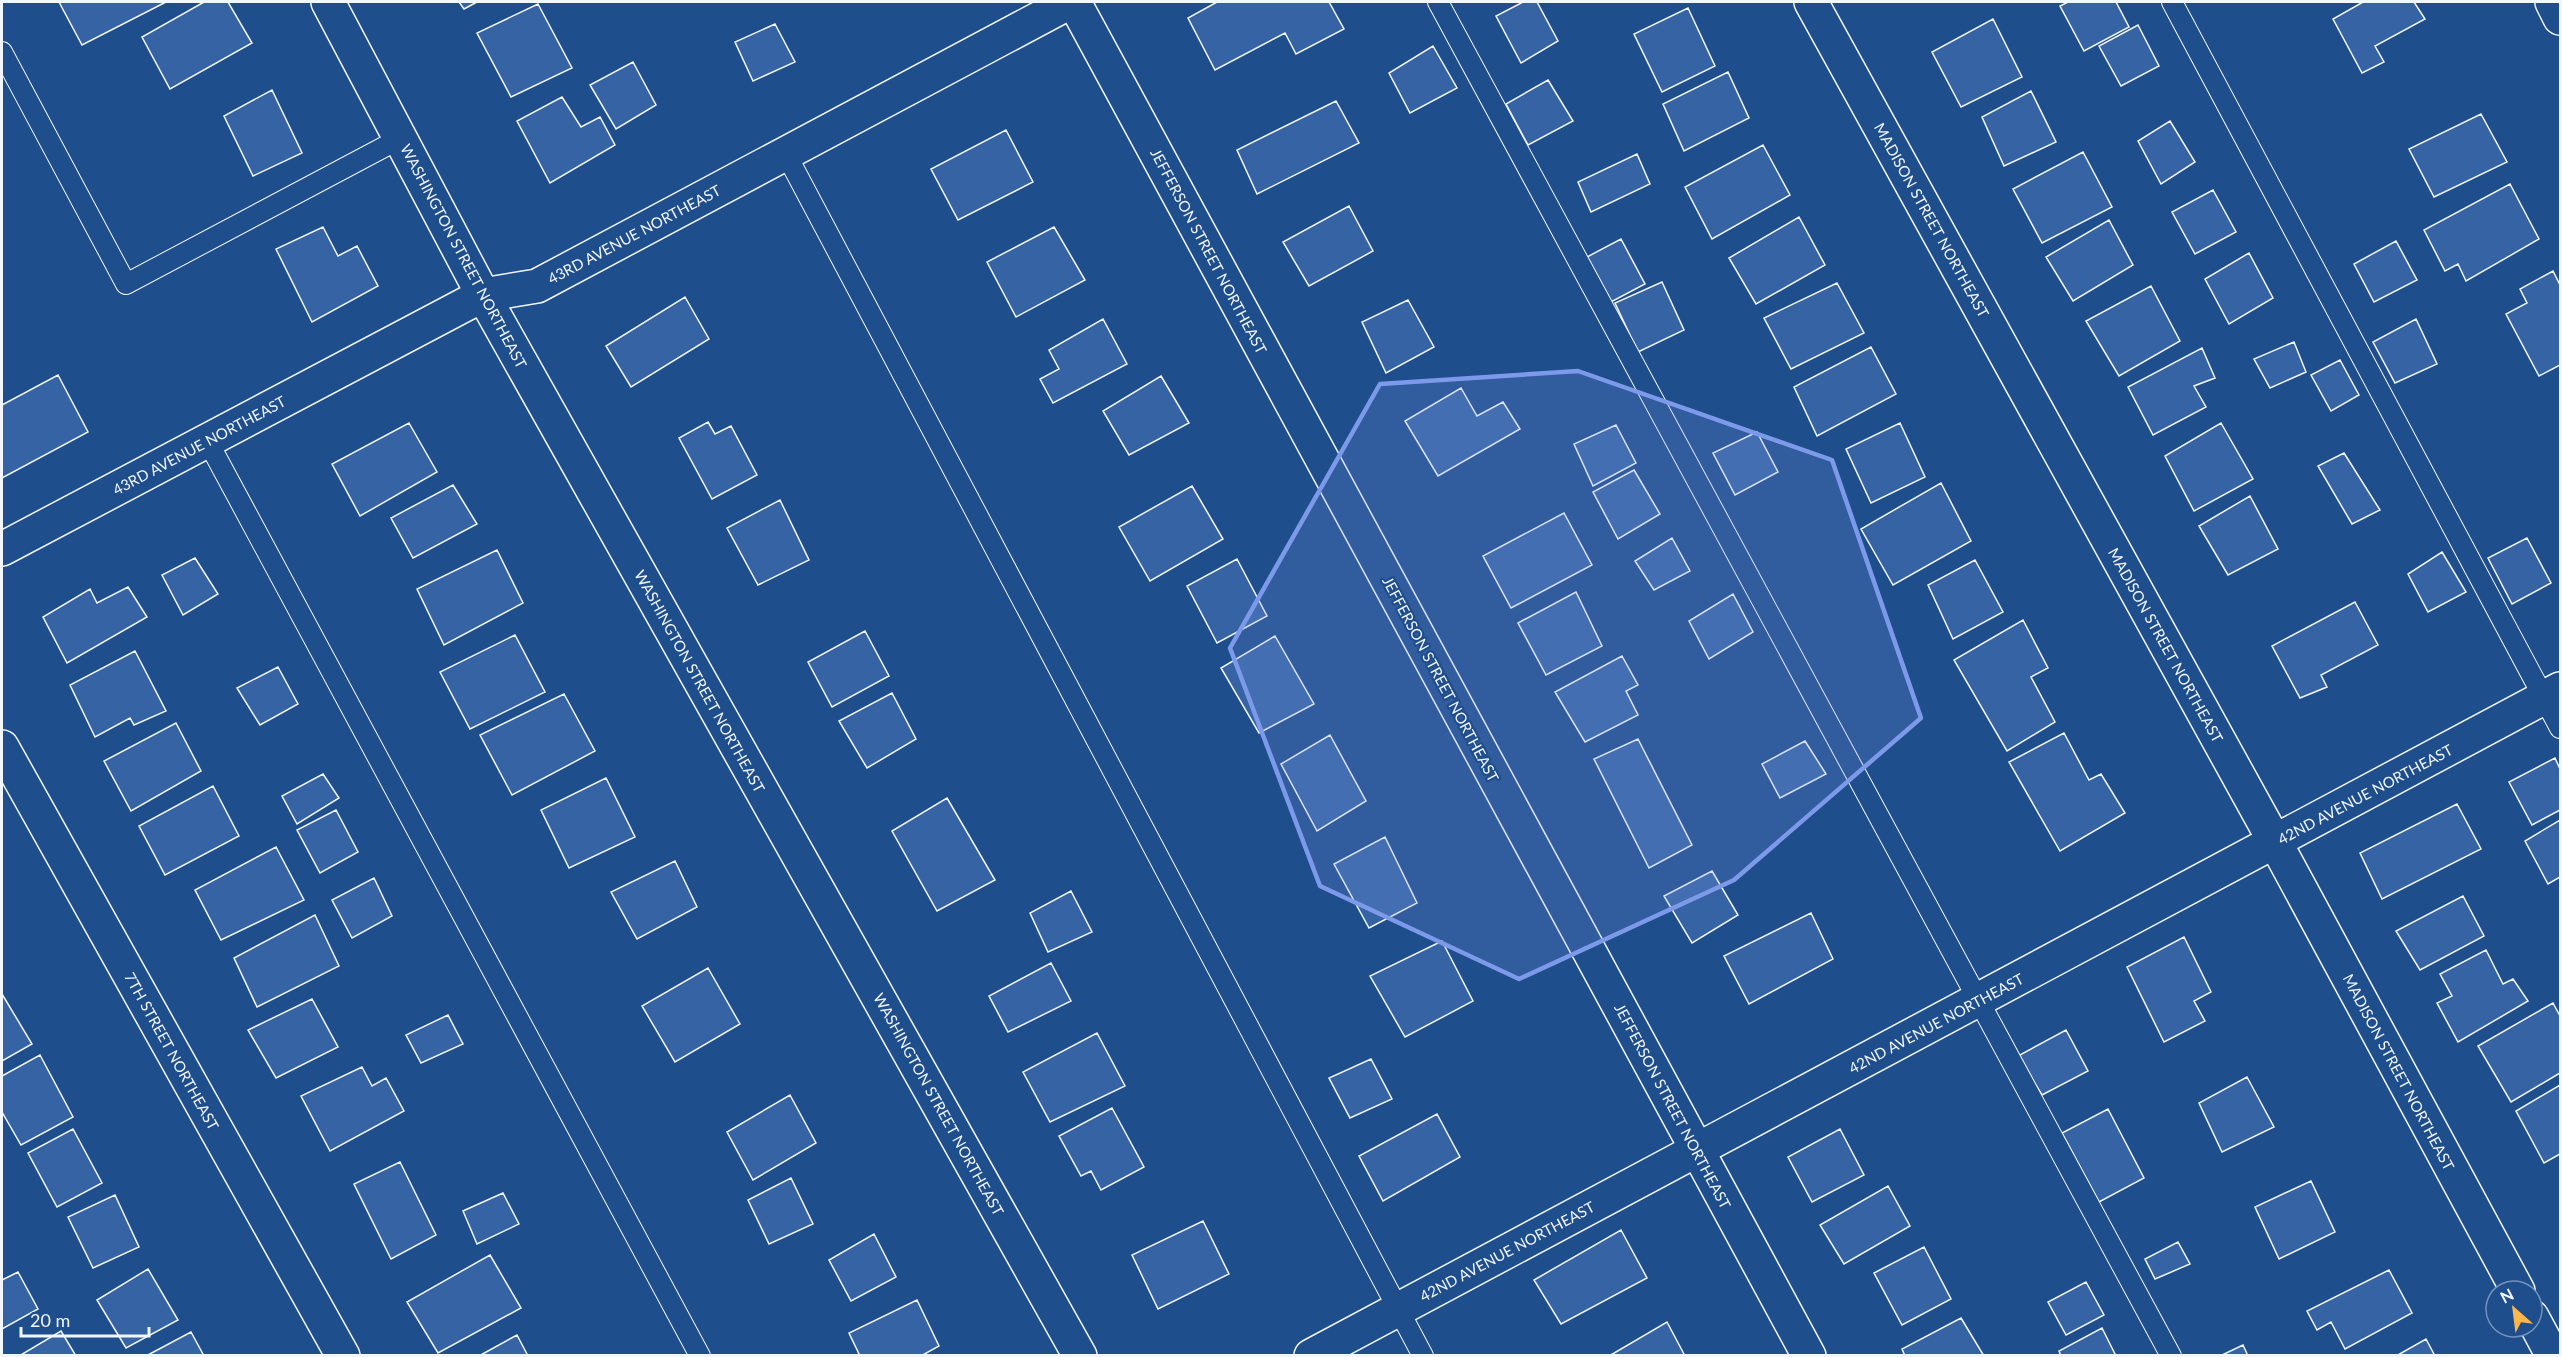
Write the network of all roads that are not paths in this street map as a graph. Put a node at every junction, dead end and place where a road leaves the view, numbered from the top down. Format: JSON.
{"nodes":[{"id":1,"x":328,"y":2,"type":"edge"},
{"id":2,"x":1072,"y":2,"type":"edge"},
{"id":3,"x":1438,"y":2,"type":"edge"},
{"id":4,"x":1811,"y":2,"type":"edge"},
{"id":5,"x":2172,"y":2,"type":"edge"},
{"id":6,"x":2552,"y":2,"type":"edge"},
{"id":7,"x":2560,"y":18,"type":"edge"},
{"id":8,"x":2,"y":52,"type":"edge"},
{"id":9,"x":400,"y":138,"type":"junction"},
{"id":10,"x":786,"y":154,"type":"junction"},
{"id":11,"x":483,"y":295,"type":"junction"},
{"id":12,"x":207,"y":440,"type":"junction"},
{"id":13,"x":2,"y":549,"type":"edge"},
{"id":14,"x":2552,"y":693,"type":"edge"},
{"id":15,"x":2560,"y":728,"type":"edge"},
{"id":16,"x":2,"y":747,"type":"edge"},
{"id":17,"x":2275,"y":842,"type":"junction"},
{"id":18,"x":1980,"y":1000,"type":"junction"},
{"id":19,"x":1697,"y":1150,"type":"junction"},
{"id":20,"x":2512,"y":1279,"type":"edge"},
{"id":21,"x":1397,"y":1309,"type":"junction"},
{"id":22,"x":2544,"y":1339,"type":"edge"},
{"id":23,"x":343,"y":1356,"type":"edge"},
{"id":24,"x":700,"y":1356,"type":"edge"},
{"id":25,"x":1080,"y":1356,"type":"edge"},
{"id":26,"x":1311,"y":1356,"type":"edge"},
{"id":27,"x":1423,"y":1356,"type":"edge"},
{"id":28,"x":1809,"y":1356,"type":"edge"},
{"id":29,"x":2170,"y":1356,"type":"edge"},
{"id":30,"x":2553,"y":1356,"type":"edge"}],
"edges":[{"from":1,"to":9,"type":"street","name":"WASHINGTON STREET NORTHEAST"},
{"from":2,"to":10,"type":"street","name":"43RD AVENUE NORTHEAST"},
{"from":2,"to":19,"type":"street","name":"JEFFERSON STREET NORTHEAST"},
{"from":3,"to":18,"type":"lane"},
{"from":4,"to":17,"type":"street","name":"MADISON STREET NORTHEAST"},
{"from":5,"to":14,"type":"lane"},
{"from":6,"to":7,"type":"street"},
{"from":8,"to":9,"type":"lane"},
{"from":9,"to":11,"type":"street","name":"WASHINGTON STREET NORTHEAST"},
{"from":10,"to":11,"type":"street","name":"43RD AVENUE NORTHEAST"},
{"from":10,"to":21,"type":"lane"},
{"from":11,"to":12,"type":"street","name":"43RD AVENUE NORTHEAST"},
{"from":11,"to":25,"type":"street","name":"WASHINGTON STREET NORTHEAST"},
{"from":12,"to":13,"type":"street","name":"43RD AVENUE NORTHEAST"},
{"from":12,"to":24,"type":"lane"},
{"from":14,"to":15,"type":"lane"},
{"from":14,"to":17,"type":"street","name":"42ND AVENUE NORTHEAST"},
{"from":16,"to":23,"type":"street","name":"7TH STREET NORTHEAST"},
{"from":17,"to":18,"type":"street","name":"42ND AVENUE NORTHEAST"},
{"from":17,"to":20,"type":"street","name":"MADISON STREET NORTHEAST"},
{"from":18,"to":19,"type":"street","name":"42ND AVENUE NORTHEAST"},
{"from":18,"to":29,"type":"lane"},
{"from":19,"to":21,"type":"street","name":"42ND AVENUE NORTHEAST"},
{"from":19,"to":28,"type":"street","name":"JEFFERSON STREET NORTHEAST"},
{"from":21,"to":26,"type":"street","name":"42ND AVENUE NORTHEAST"},
{"from":21,"to":27,"type":"lane"},
{"from":22,"to":30,"type":"street"}]}
